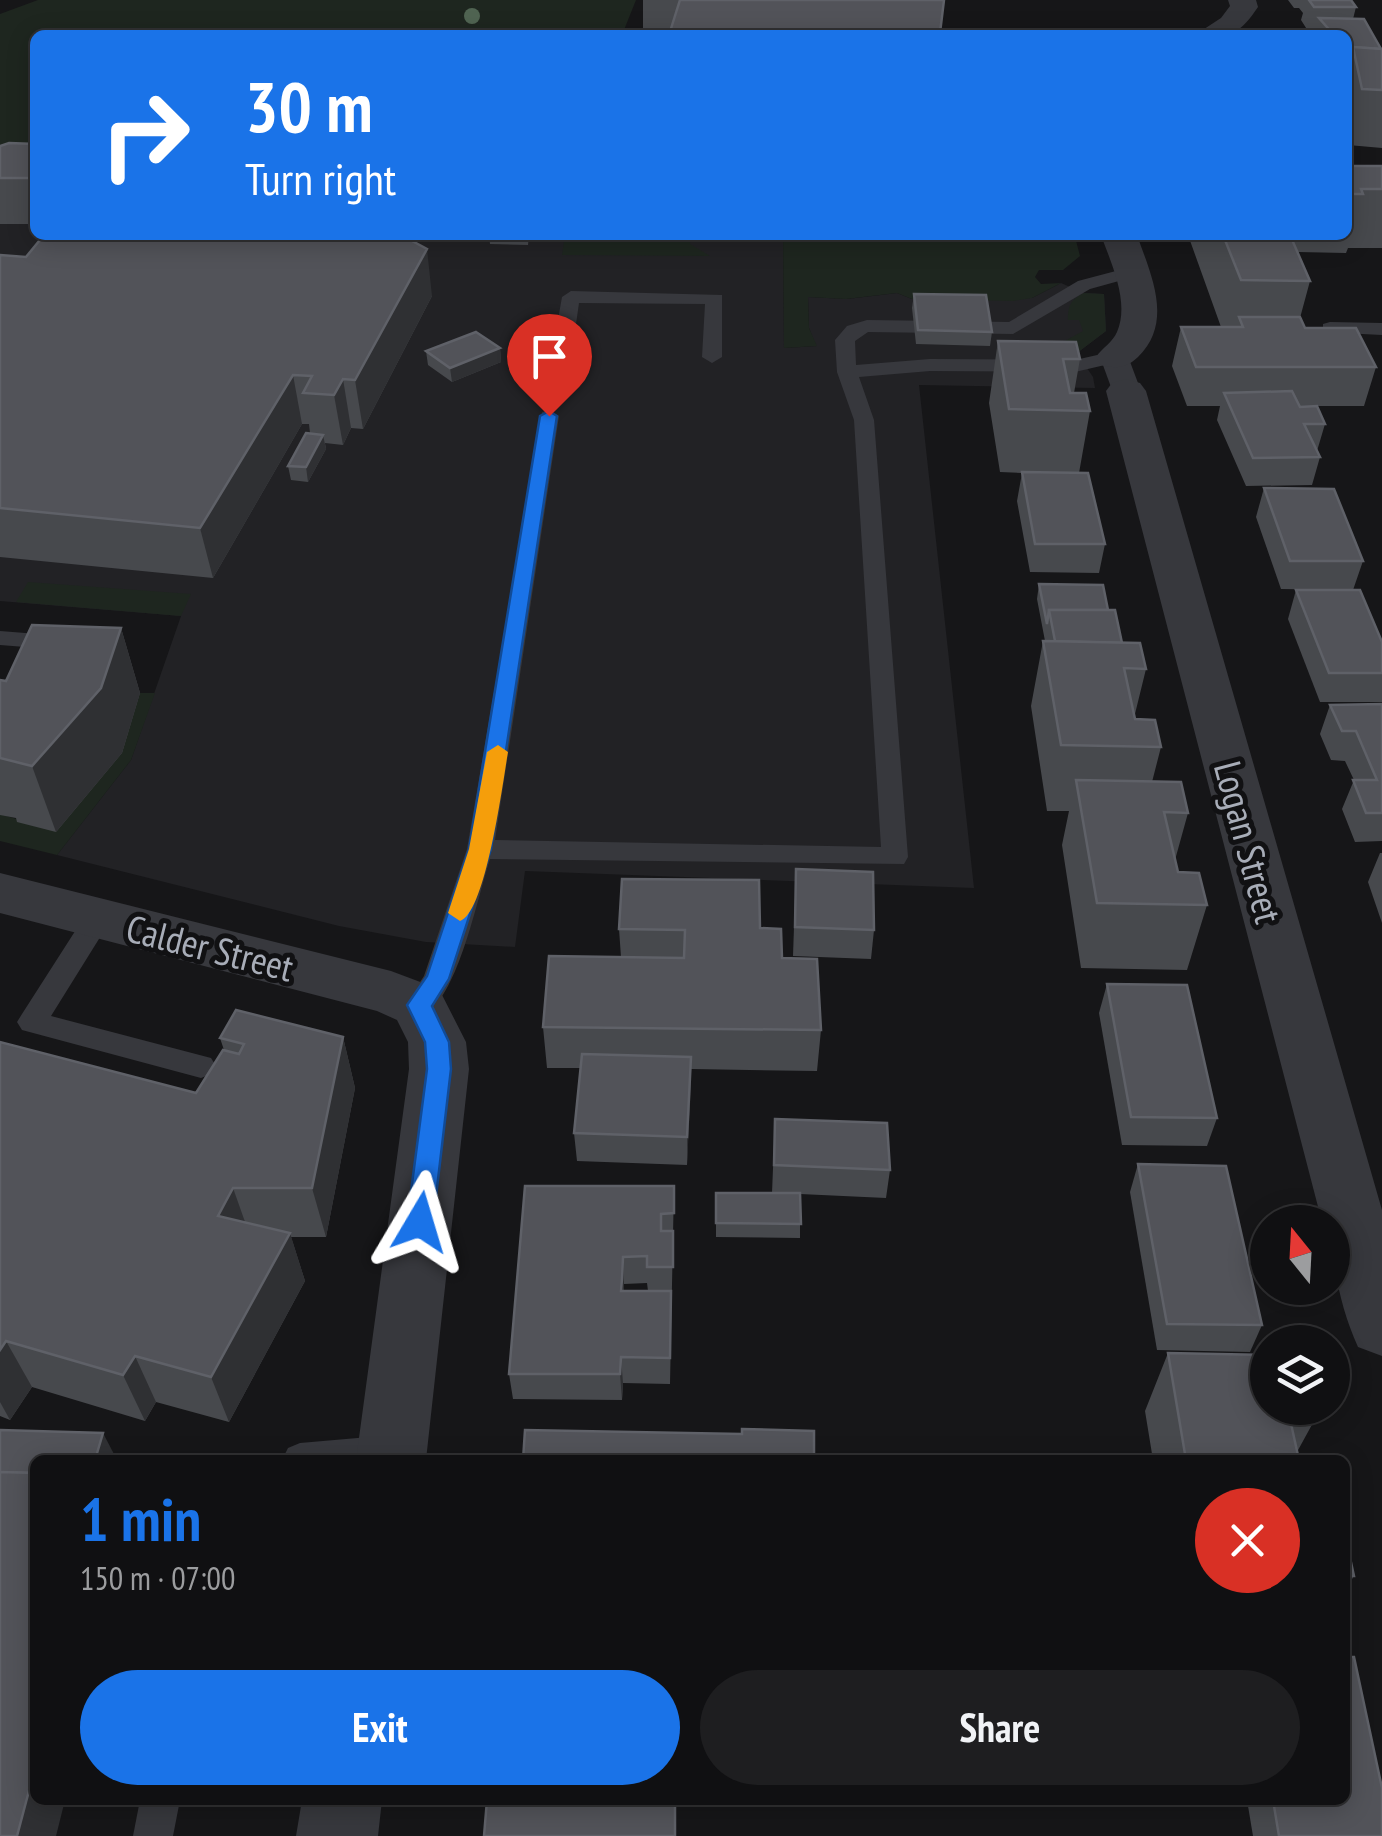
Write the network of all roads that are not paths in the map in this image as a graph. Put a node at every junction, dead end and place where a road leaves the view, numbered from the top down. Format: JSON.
{"nodes":[{"id":1,"x":1242,"y":0,"type":"edge"},
{"id":2,"x":1220,"y":30,"type":"edge"},
{"id":3,"x":1121,"y":240,"type":"edge"},
{"id":4,"x":1131,"y":272,"type":"junction"},
{"id":5,"x":1330,"y":328,"type":"edge"},
{"id":6,"x":1382,"y":329,"type":"edge"},
{"id":7,"x":712,"y":357,"type":"dead end"},
{"id":8,"x":561,"y":359,"type":"dead end"},
{"id":9,"x":847,"y":372,"type":"junction"},
{"id":10,"x":1121,"y":374,"type":"junction"},
{"id":11,"x":549,"y":416,"type":"dead end"},
{"id":12,"x":0,"y":638,"type":"edge"},
{"id":13,"x":88,"y":645,"type":"edge"},
{"id":14,"x":480,"y":849,"type":"junction"},
{"id":15,"x":0,"y":893,"type":"edge"},
{"id":16,"x":98,"y":918,"type":"junction"},
{"id":17,"x":419,"y":1005,"type":"junction"},
{"id":18,"x":201,"y":1066,"type":"dead end"},
{"id":19,"x":1382,"y":1326,"type":"edge"},
{"id":20,"x":392,"y":1455,"type":"edge"},
{"id":21,"x":159,"y":1805,"type":"edge"},
{"id":22,"x":341,"y":1805,"type":"edge"},
{"id":23,"x":152,"y":1836,"type":"edge"},
{"id":24,"x":337,"y":1836,"type":"edge"}],
"edges":[{"from":1,"to":2,"type":"street"},
{"from":3,"to":4,"type":"street"},
{"from":4,"to":9,"type":"lane"},
{"from":4,"to":10,"type":"street"},
{"from":5,"to":6,"type":"lane"},
{"from":7,"to":8,"type":"lane"},
{"from":9,"to":10,"type":"lane"},
{"from":9,"to":14,"type":"lane"},
{"from":10,"to":19,"type":"street","name":"Logan Street"},
{"from":11,"to":14,"type":"lane"},
{"from":12,"to":13,"type":"lane"},
{"from":14,"to":17,"type":"lane"},
{"from":15,"to":16,"type":"street","name":"Calder Street"},
{"from":16,"to":17,"type":"street","name":"Calder Street"},
{"from":16,"to":18,"type":"lane"},
{"from":17,"to":20,"type":"street"},
{"from":21,"to":23,"type":"lane"},
{"from":22,"to":24,"type":"street"}]}
